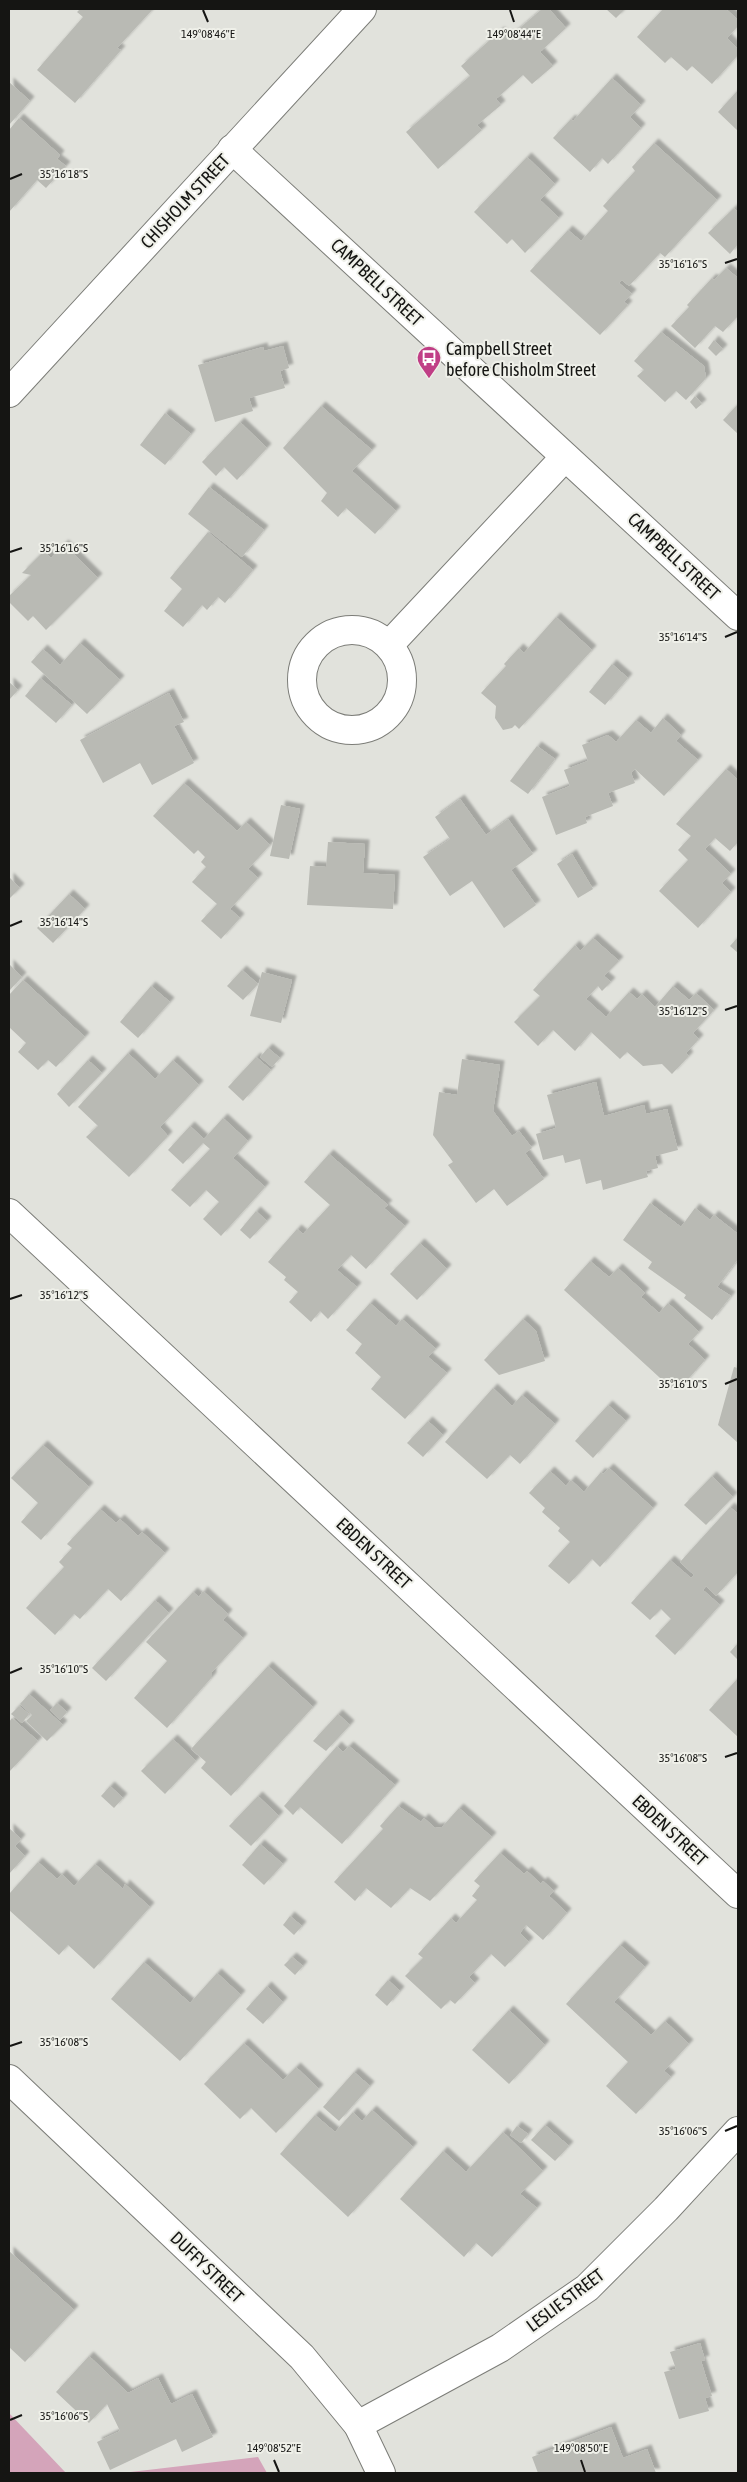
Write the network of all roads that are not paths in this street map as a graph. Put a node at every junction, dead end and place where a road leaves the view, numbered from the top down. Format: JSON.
{"nodes":[{"id":1,"x":362,"y":9,"type":"edge"},
{"id":2,"x":232,"y":149,"type":"junction"},
{"id":3,"x":9,"y":393,"type":"edge"},
{"id":4,"x":565,"y":456,"type":"junction"},
{"id":5,"x":738,"y":616,"type":"edge"},
{"id":6,"x":389,"y":645,"type":"dead end"},
{"id":7,"x":9,"y":1213,"type":"edge"},
{"id":8,"x":738,"y":1894,"type":"edge"},
{"id":9,"x":9,"y":2079,"type":"edge"},
{"id":10,"x":738,"y":2131,"type":"edge"},
{"id":11,"x":358,"y":2426,"type":"junction"},
{"id":12,"x":381,"y":2473,"type":"edge"}],
"edges":[{"from":1,"to":2,"type":"street","name":"CHISHOLM STREET"},
{"from":2,"to":3,"type":"street","name":"CHISHOLM STREET"},
{"from":2,"to":4,"type":"street","name":"CAMPBELL STREET"},
{"from":4,"to":5,"type":"street","name":"CAMPBELL STREET"},
{"from":4,"to":6,"type":"street"},
{"from":7,"to":8,"type":"street","name":"EBDEN STREET"},
{"from":9,"to":11,"type":"street","name":"DUFFY STREET"},
{"from":10,"to":11,"type":"street","name":"LESLIE STREET"},
{"from":11,"to":12,"type":"street","name":"DUFFY STREET"}]}
